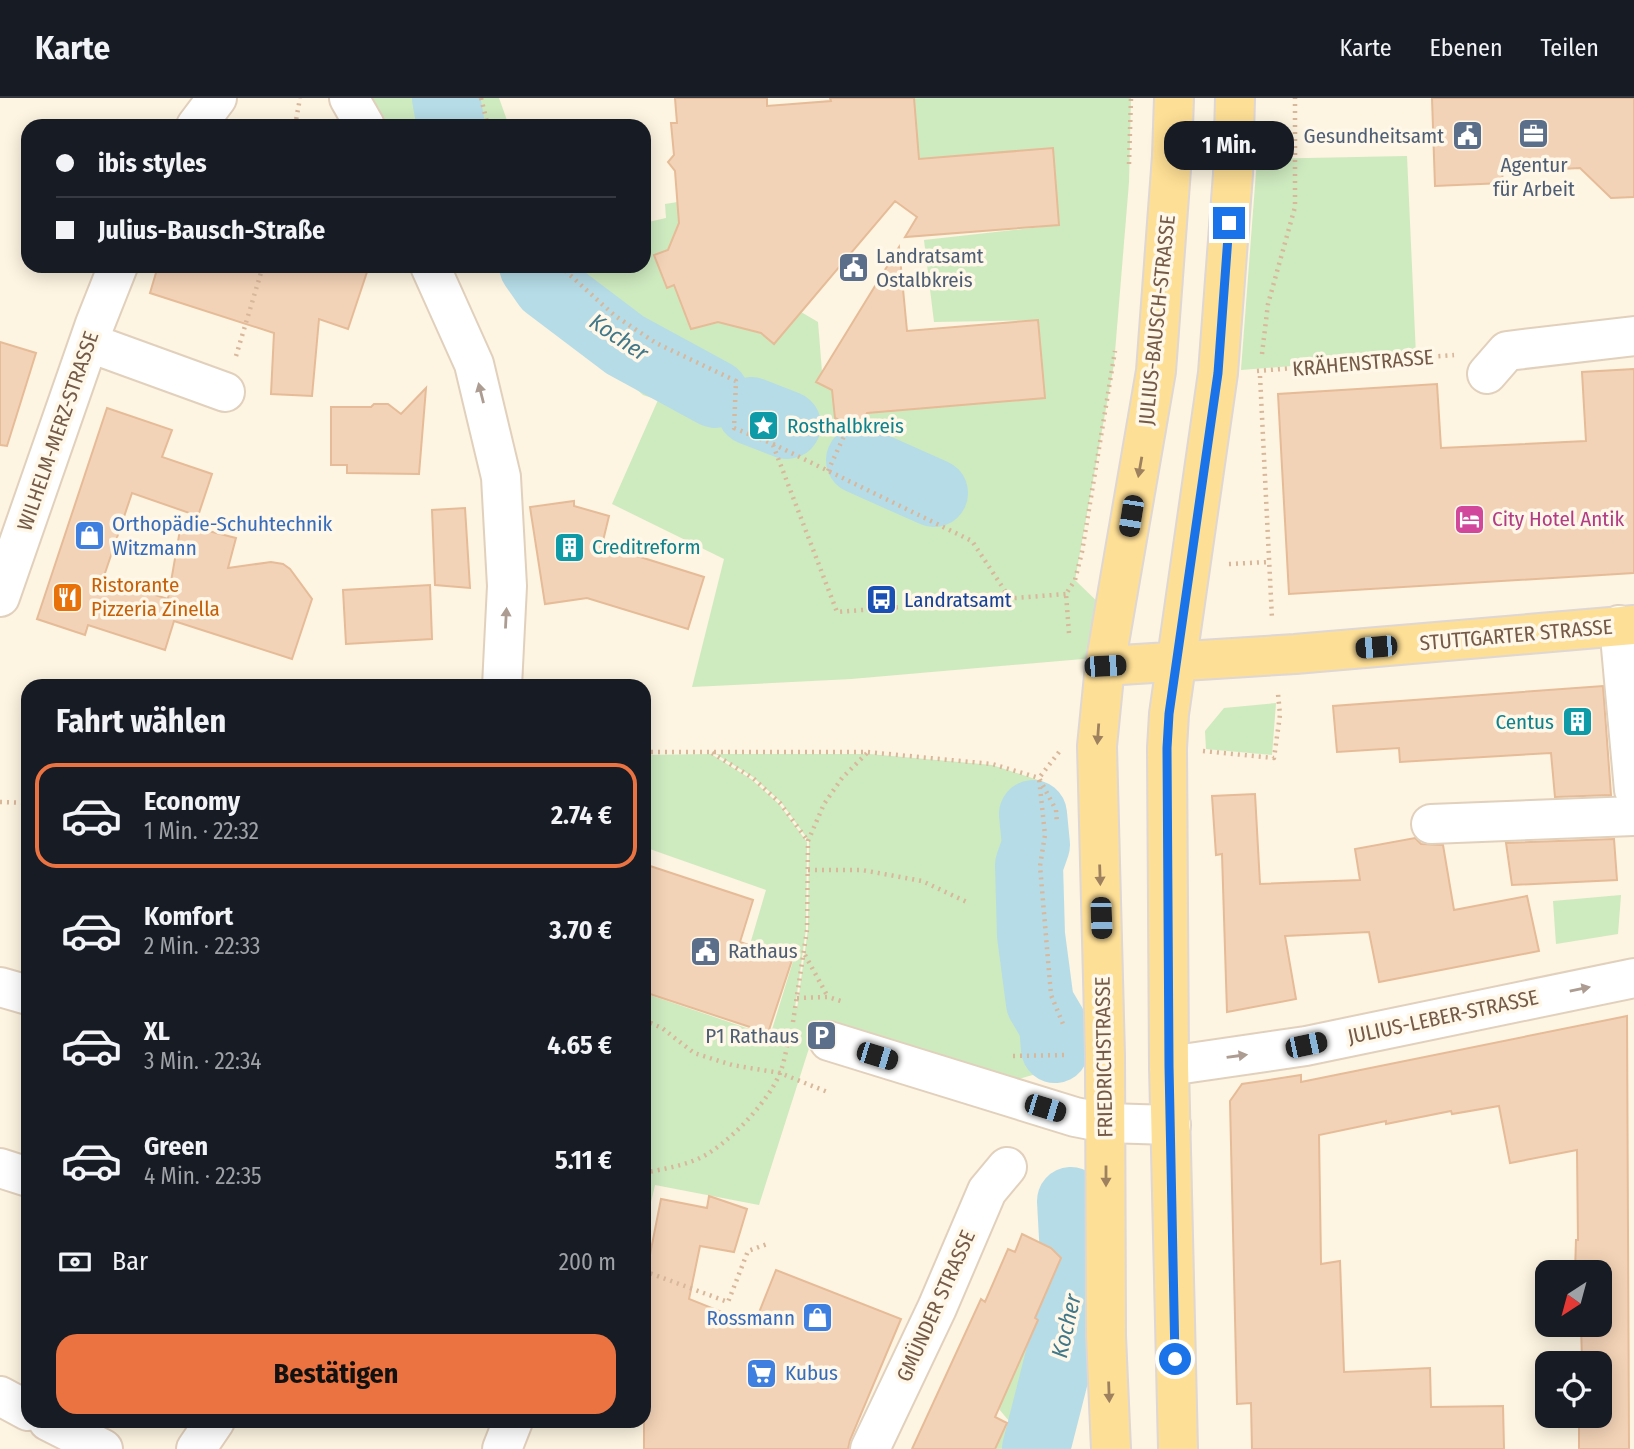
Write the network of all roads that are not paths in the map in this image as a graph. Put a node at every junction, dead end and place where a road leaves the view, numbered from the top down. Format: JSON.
{"nodes":[{"id":1,"x":217,"y":98,"type":"edge"},
{"id":2,"x":349,"y":98,"type":"edge"},
{"id":3,"x":1174,"y":98,"type":"edge"},
{"id":4,"x":1235,"y":98,"type":"edge"},
{"id":5,"x":201,"y":119,"type":"edge"},
{"id":6,"x":361,"y":119,"type":"edge"},
{"id":7,"x":115,"y":273,"type":"edge"},
{"id":8,"x":433,"y":273,"type":"edge"},
{"id":9,"x":1634,"y":336,"type":"edge"},
{"id":10,"x":90,"y":343,"type":"junction"},
{"id":11,"x":1497,"y":363,"type":"road end"},
{"id":12,"x":225,"y":392,"type":"road end"},
{"id":13,"x":0,"y":597,"type":"edge"},
{"id":14,"x":1626,"y":625,"type":"edge"},
{"id":15,"x":1177,"y":662,"type":"junction"},
{"id":16,"x":1105,"y":666,"type":"junction"},
{"id":17,"x":502,"y":679,"type":"edge"},
{"id":18,"x":1634,"y":790,"type":"edge"},
{"id":19,"x":1634,"y":816,"type":"edge"},
{"id":20,"x":1431,"y":824,"type":"dead end"},
{"id":21,"x":1634,"y":978,"type":"edge"},
{"id":22,"x":0,"y":987,"type":"edge"},
{"id":23,"x":21,"y":993,"type":"edge"},
{"id":24,"x":829,"y":1041,"type":"dead end"},
{"id":25,"x":1169,"y":1066,"type":"junction"},
{"id":26,"x":1106,"y":1123,"type":"junction"},
{"id":27,"x":1171,"y":1125,"type":"junction"},
{"id":28,"x":1007,"y":1167,"type":"dead end"},
{"id":29,"x":0,"y":1168,"type":"edge"},
{"id":30,"x":21,"y":1175,"type":"edge"},
{"id":31,"x":0,"y":1396,"type":"edge"},
{"id":32,"x":21,"y":1407,"type":"edge"},
{"id":33,"x":62,"y":1428,"type":"edge"},
{"id":34,"x":210,"y":1428,"type":"edge"},
{"id":35,"x":510,"y":1428,"type":"edge"},
{"id":36,"x":103,"y":1449,"type":"edge"},
{"id":37,"x":196,"y":1449,"type":"edge"},
{"id":38,"x":502,"y":1449,"type":"edge"},
{"id":39,"x":870,"y":1449,"type":"edge"},
{"id":40,"x":1111,"y":1449,"type":"edge"},
{"id":41,"x":1178,"y":1449,"type":"edge"}],
"edges":[{"from":1,"to":5,"type":"street"},
{"from":2,"to":6,"type":"street"},
{"from":3,"to":16,"type":"main road","name":"JULIUS-BAUSCH-STRASSE","one_way":true},
{"from":4,"to":15,"type":"main road"},
{"from":7,"to":10,"type":"street","name":"WILHELM-MERZ-STRASSE"},
{"from":17,"to":8,"type":"street","one_way":true},
{"from":9,"to":11,"type":"street"},
{"from":10,"to":12,"type":"street"},
{"from":10,"to":13,"type":"street","name":"WILHELM-MERZ-STRASSE"},
{"from":14,"to":15,"type":"main road","name":"STUTTGARTER STRASSE"},
{"from":14,"to":18,"type":"street"},
{"from":15,"to":16,"type":"main road","name":"STUTTGARTER STRASSE"},
{"from":15,"to":25,"type":"main road"},
{"from":16,"to":26,"type":"main road","name":"FRIEDRICHSTRASSE","one_way":true},
{"from":19,"to":20,"type":"street"},
{"from":25,"to":21,"type":"street","name":"JULIUS-LEBER-STRASSE","one_way":true},
{"from":22,"to":23,"type":"street"},
{"from":24,"to":26,"type":"street"},
{"from":25,"to":27,"type":"main road"},
{"from":26,"to":27,"type":"street"},
{"from":26,"to":40,"type":"main road","name":"FRIEDRICHSTRASSE","one_way":true},
{"from":27,"to":41,"type":"main road"},
{"from":28,"to":39,"type":"street","name":"GMÜNDER STRASSE"},
{"from":29,"to":30,"type":"street"},
{"from":31,"to":32,"type":"street"},
{"from":33,"to":36,"type":"street"},
{"from":34,"to":37,"type":"street"},
{"from":35,"to":38,"type":"street"}]}
